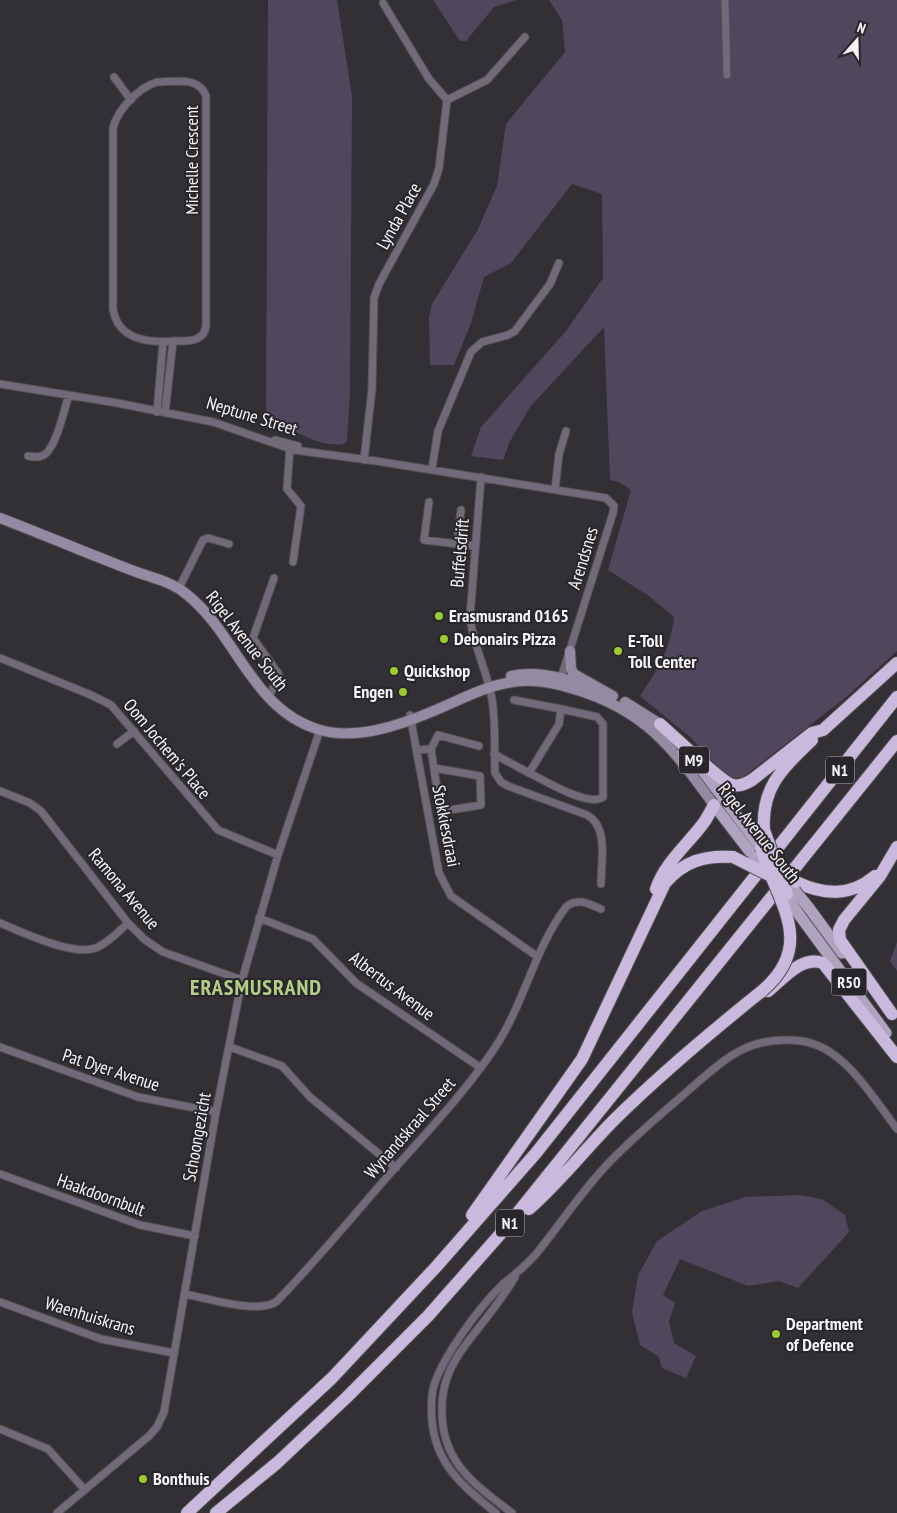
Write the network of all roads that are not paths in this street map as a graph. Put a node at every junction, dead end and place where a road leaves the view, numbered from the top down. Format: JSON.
{"nodes":[{"id":1,"x":725,"y":0,"type":"edge"},
{"id":2,"x":383,"y":3,"type":"dead end"},
{"id":3,"x":525,"y":37,"type":"dead end"},
{"id":4,"x":727,"y":75,"type":"dead end"},
{"id":5,"x":114,"y":77,"type":"dead end"},
{"id":6,"x":131,"y":100,"type":"junction"},
{"id":7,"x":446,"y":100,"type":"junction"},
{"id":8,"x":559,"y":264,"type":"dead end"},
{"id":9,"x":173,"y":341,"type":"junction"},
{"id":10,"x":163,"y":342,"type":"junction"},
{"id":11,"x":0,"y":384,"type":"edge"},
{"id":12,"x":69,"y":396,"type":"junction"},
{"id":13,"x":157,"y":409,"type":"junction"},
{"id":14,"x":166,"y":411,"type":"junction"},
{"id":15,"x":566,"y":432,"type":"dead end"},
{"id":16,"x":290,"y":447,"type":"junction"},
{"id":17,"x":28,"y":456,"type":"dead end"},
{"id":18,"x":364,"y":459,"type":"junction"},
{"id":19,"x":432,"y":469,"type":"junction"},
{"id":20,"x":481,"y":477,"type":"junction"},
{"id":21,"x":555,"y":490,"type":"junction"},
{"id":22,"x":609,"y":500,"type":"joint"},
{"id":23,"x":429,"y":502,"type":"dead end"},
{"id":24,"x":461,"y":510,"type":"dead end"},
{"id":25,"x":0,"y":518,"type":"edge"},
{"id":26,"x":457,"y":543,"type":"junction"},
{"id":27,"x":229,"y":544,"type":"dead end"},
{"id":28,"x":475,"y":546,"type":"junction"},
{"id":29,"x":294,"y":562,"type":"dead end"},
{"id":30,"x":274,"y":578,"type":"dead end"},
{"id":31,"x":179,"y":588,"type":"junction"},
{"id":32,"x":570,"y":651,"type":"junction"},
{"id":33,"x":0,"y":658,"type":"edge"},
{"id":34,"x":897,"y":663,"type":"edge"},
{"id":35,"x":560,"y":681,"type":"junction"},
{"id":36,"x":488,"y":685,"type":"junction"},
{"id":37,"x":614,"y":697,"type":"junction"},
{"id":38,"x":897,"y":697,"type":"edge"},
{"id":39,"x":268,"y":698,"type":"junction"},
{"id":40,"x":514,"y":700,"type":"dead end"},
{"id":41,"x":561,"y":709,"type":"junction"},
{"id":42,"x":411,"y":717,"type":"junction"},
{"id":43,"x":660,"y":724,"type":"junction"},
{"id":44,"x":320,"y":730,"type":"junction"},
{"id":45,"x":823,"y":730,"type":"junction"},
{"id":46,"x":134,"y":731,"type":"junction"},
{"id":47,"x":897,"y":741,"type":"edge"},
{"id":48,"x":117,"y":744,"type":"dead end"},
{"id":49,"x":479,"y":746,"type":"dead end"},
{"id":50,"x":431,"y":749,"type":"junction"},
{"id":51,"x":417,"y":750,"type":"junction"},
{"id":52,"x":494,"y":754,"type":"junction"},
{"id":53,"x":434,"y":768,"type":"junction"},
{"id":54,"x":529,"y":773,"type":"junction"},
{"id":55,"x":0,"y":791,"type":"edge"},
{"id":56,"x":719,"y":802,"type":"junction"},
{"id":57,"x":897,"y":840,"type":"edge"},
{"id":58,"x":897,"y":847,"type":"edge"},
{"id":59,"x":278,"y":855,"type":"junction"},
{"id":60,"x":765,"y":862,"type":"junction"},
{"id":61,"x":601,"y":884,"type":"dead end"},
{"id":62,"x":793,"y":890,"type":"junction"},
{"id":63,"x":602,"y":909,"type":"dead end"},
{"id":64,"x":805,"y":912,"type":"junction"},
{"id":65,"x":259,"y":918,"type":"junction"},
{"id":66,"x":128,"y":923,"type":"junction"},
{"id":67,"x":0,"y":924,"type":"edge"},
{"id":68,"x":538,"y":957,"type":"junction"},
{"id":69,"x":624,"y":970,"type":"junction"},
{"id":70,"x":242,"y":980,"type":"junction"},
{"id":71,"x":894,"y":1017,"type":"edge"},
{"id":72,"x":721,"y":1024,"type":"junction"},
{"id":73,"x":0,"y":1046,"type":"edge"},
{"id":74,"x":230,"y":1047,"type":"junction"},
{"id":75,"x":897,"y":1049,"type":"edge"},
{"id":76,"x":897,"y":1058,"type":"edge"},
{"id":77,"x":480,"y":1068,"type":"junction"},
{"id":78,"x":216,"y":1112,"type":"junction"},
{"id":79,"x":897,"y":1129,"type":"edge"},
{"id":80,"x":396,"y":1168,"type":"junction"},
{"id":81,"x":0,"y":1174,"type":"edge"},
{"id":82,"x":503,"y":1231,"type":"junction"},
{"id":83,"x":195,"y":1236,"type":"junction"},
{"id":84,"x":436,"y":1266,"type":"junction"},
{"id":85,"x":516,"y":1274,"type":"junction"},
{"id":86,"x":185,"y":1294,"type":"junction"},
{"id":87,"x":0,"y":1302,"type":"edge"},
{"id":88,"x":174,"y":1353,"type":"junction"},
{"id":89,"x":0,"y":1429,"type":"edge"},
{"id":90,"x":85,"y":1490,"type":"junction"},
{"id":91,"x":57,"y":1513,"type":"edge"},
{"id":92,"x":187,"y":1513,"type":"edge"},
{"id":93,"x":216,"y":1513,"type":"edge"},
{"id":94,"x":496,"y":1513,"type":"edge"},
{"id":95,"x":512,"y":1513,"type":"edge"}],
"edges":[{"from":1,"to":4,"type":"street"},
{"from":2,"to":7,"type":"street"},
{"from":3,"to":7,"type":"street"},
{"from":5,"to":6,"type":"street"},
{"from":6,"to":9,"type":"street","name":"Michelle Crescent"},
{"from":6,"to":10,"type":"street","name":"Michelle Crescent"},
{"from":7,"to":18,"type":"street","name":"Lynda Place"},
{"from":8,"to":19,"type":"street"},
{"from":9,"to":10,"type":"street","name":"Michelle Crescent"},
{"from":9,"to":14,"type":"street"},
{"from":10,"to":13,"type":"street"},
{"from":11,"to":12,"type":"street","name":"Neptune Street"},
{"from":12,"to":13,"type":"street","name":"Neptune Street"},
{"from":12,"to":17,"type":"street"},
{"from":13,"to":14,"type":"street","name":"Neptune Street"},
{"from":14,"to":16,"type":"street","name":"Neptune Street"},
{"from":15,"to":21,"type":"street"},
{"from":16,"to":18,"type":"street","name":"Neptune Street"},
{"from":16,"to":29,"type":"street"},
{"from":18,"to":19,"type":"street","name":"Neptune Street"},
{"from":19,"to":20,"type":"street","name":"Neptune Street"},
{"from":20,"to":21,"type":"street","name":"Neptune Street"},
{"from":20,"to":28,"type":"street","name":"Buffelsdrift"},
{"from":21,"to":22,"type":"street","name":"Neptune Street"},
{"from":22,"to":32,"type":"street","name":"Arendsnes"},
{"from":23,"to":26,"type":"street"},
{"from":24,"to":26,"type":"street"},
{"from":25,"to":31,"type":"main road","name":"Rigel Avenue South","number":"M9"},
{"from":26,"to":28,"type":"street"},
{"from":27,"to":31,"type":"street"},
{"from":28,"to":36,"type":"street","name":"Buffelsdrift"},
{"from":30,"to":39,"type":"street"},
{"from":31,"to":39,"type":"main road","name":"Rigel Avenue South","number":"M9"},
{"from":32,"to":35,"type":"street","name":"Arendsnes"},
{"from":32,"to":37,"type":"main road"},
{"from":33,"to":46,"type":"street","name":"Oom Jochem's Place"},
{"from":34,"to":45,"type":"highway"},
{"from":35,"to":36,"type":"main road","name":"Rigel Avenue South","number":"M9"},
{"from":35,"to":37,"type":"main road","name":"Rigel Avenue South","number":"M9"},
{"from":35,"to":56,"type":"main road","name":"Rigel Avenue South","number":"M9"},
{"from":36,"to":42,"type":"main road","name":"Rigel Avenue South","number":"M9"},
{"from":36,"to":52,"type":"street","name":"Buffelsdrift"},
{"from":37,"to":43,"type":"main road","name":"Rigel Avenue South","number":"M9"},
{"from":38,"to":84,"type":"highway","number":"N1"},
{"from":39,"to":44,"type":"main road","name":"Rigel Avenue South","number":"M9"},
{"from":40,"to":41,"type":"street"},
{"from":41,"to":54,"type":"street"},
{"from":41,"to":54,"type":"street"},
{"from":42,"to":44,"type":"main road","name":"Rigel Avenue South","number":"M9"},
{"from":42,"to":51,"type":"street","name":"Stokkiesdraai"},
{"from":43,"to":45,"type":"highway"},
{"from":43,"to":56,"type":"main road","name":"Rigel Avenue South","number":"M9"},
{"from":44,"to":59,"type":"street","name":"Schoongezicht"},
{"from":45,"to":60,"type":"highway","bridge":true},
{"from":46,"to":48,"type":"street"},
{"from":46,"to":59,"type":"street","name":"Oom Jochem's Place"},
{"from":47,"to":82,"type":"highway","number":"N1"},
{"from":49,"to":50,"type":"street"},
{"from":50,"to":51,"type":"street"},
{"from":50,"to":53,"type":"street"},
{"from":51,"to":68,"type":"street","name":"Stokkiesdraai"},
{"from":52,"to":54,"type":"street"},
{"from":52,"to":61,"type":"street","name":"Buffelsdrift"},
{"from":53,"to":53,"type":"street"},
{"from":55,"to":66,"type":"street","name":"Ramona Avenue"},
{"from":56,"to":60,"type":"main road","name":"Rigel Avenue South","number":"R50"},
{"from":56,"to":60,"type":"main road","name":"Rigel Avenue South","number":"R50"},
{"from":56,"to":69,"type":"highway"},
{"from":57,"to":62,"type":"highway"},
{"from":58,"to":71,"type":"highway"},
{"from":59,"to":65,"type":"street","name":"Schoongezicht"},
{"from":60,"to":62,"type":"highway","bridge":true},
{"from":60,"to":62,"type":"main road","name":"Rigel Avenue South","number":"R50","bridge":true},
{"from":60,"to":62,"type":"highway","bridge":true},
{"from":60,"to":69,"type":"highway","bridge":true},
{"from":60,"to":72,"type":"highway","bridge":true},
{"from":62,"to":64,"type":"main road","name":"Rigel Avenue South","number":"R50","bridge":true},
{"from":63,"to":68,"type":"street","name":"Wynandskraal Street"},
{"from":64,"to":71,"type":"main road","name":"Rigel Avenue South","number":"R50"},
{"from":64,"to":75,"type":"main road","name":"Rigel Avenue South","number":"R50"},
{"from":65,"to":70,"type":"street","name":"Schoongezicht"},
{"from":65,"to":77,"type":"street","name":"Albertus Avenue"},
{"from":66,"to":67,"type":"street"},
{"from":66,"to":70,"type":"street","name":"Ramona Avenue"},
{"from":68,"to":77,"type":"street","name":"Wynandskraal Street"},
{"from":69,"to":84,"type":"highway"},
{"from":70,"to":74,"type":"street","name":"Schoongezicht"},
{"from":72,"to":76,"type":"highway"},
{"from":72,"to":82,"type":"highway"},
{"from":73,"to":78,"type":"street","name":"Pat Dyer Avenue"},
{"from":74,"to":78,"type":"street","name":"Schoongezicht"},
{"from":74,"to":80,"type":"street"},
{"from":77,"to":80,"type":"street","name":"Wynandskraal Street"},
{"from":78,"to":83,"type":"street","name":"Schoongezicht"},
{"from":79,"to":85,"type":"street"},
{"from":80,"to":86,"type":"street","name":"Wynandskraal Street"},
{"from":81,"to":83,"type":"street","name":"Haakdoornbult"},
{"from":82,"to":93,"type":"highway","number":"N1"},
{"from":83,"to":86,"type":"street","name":"Schoongezicht"},
{"from":84,"to":92,"type":"highway","number":"N1"},
{"from":85,"to":94,"type":"street"},
{"from":85,"to":95,"type":"street"},
{"from":86,"to":88,"type":"street","name":"Schoongezicht"},
{"from":87,"to":88,"type":"street","name":"Waenhuiskrans"},
{"from":88,"to":90,"type":"street","name":"Schoongezicht"},
{"from":89,"to":90,"type":"street"},
{"from":90,"to":91,"type":"street","name":"Schoongezicht"}]}
